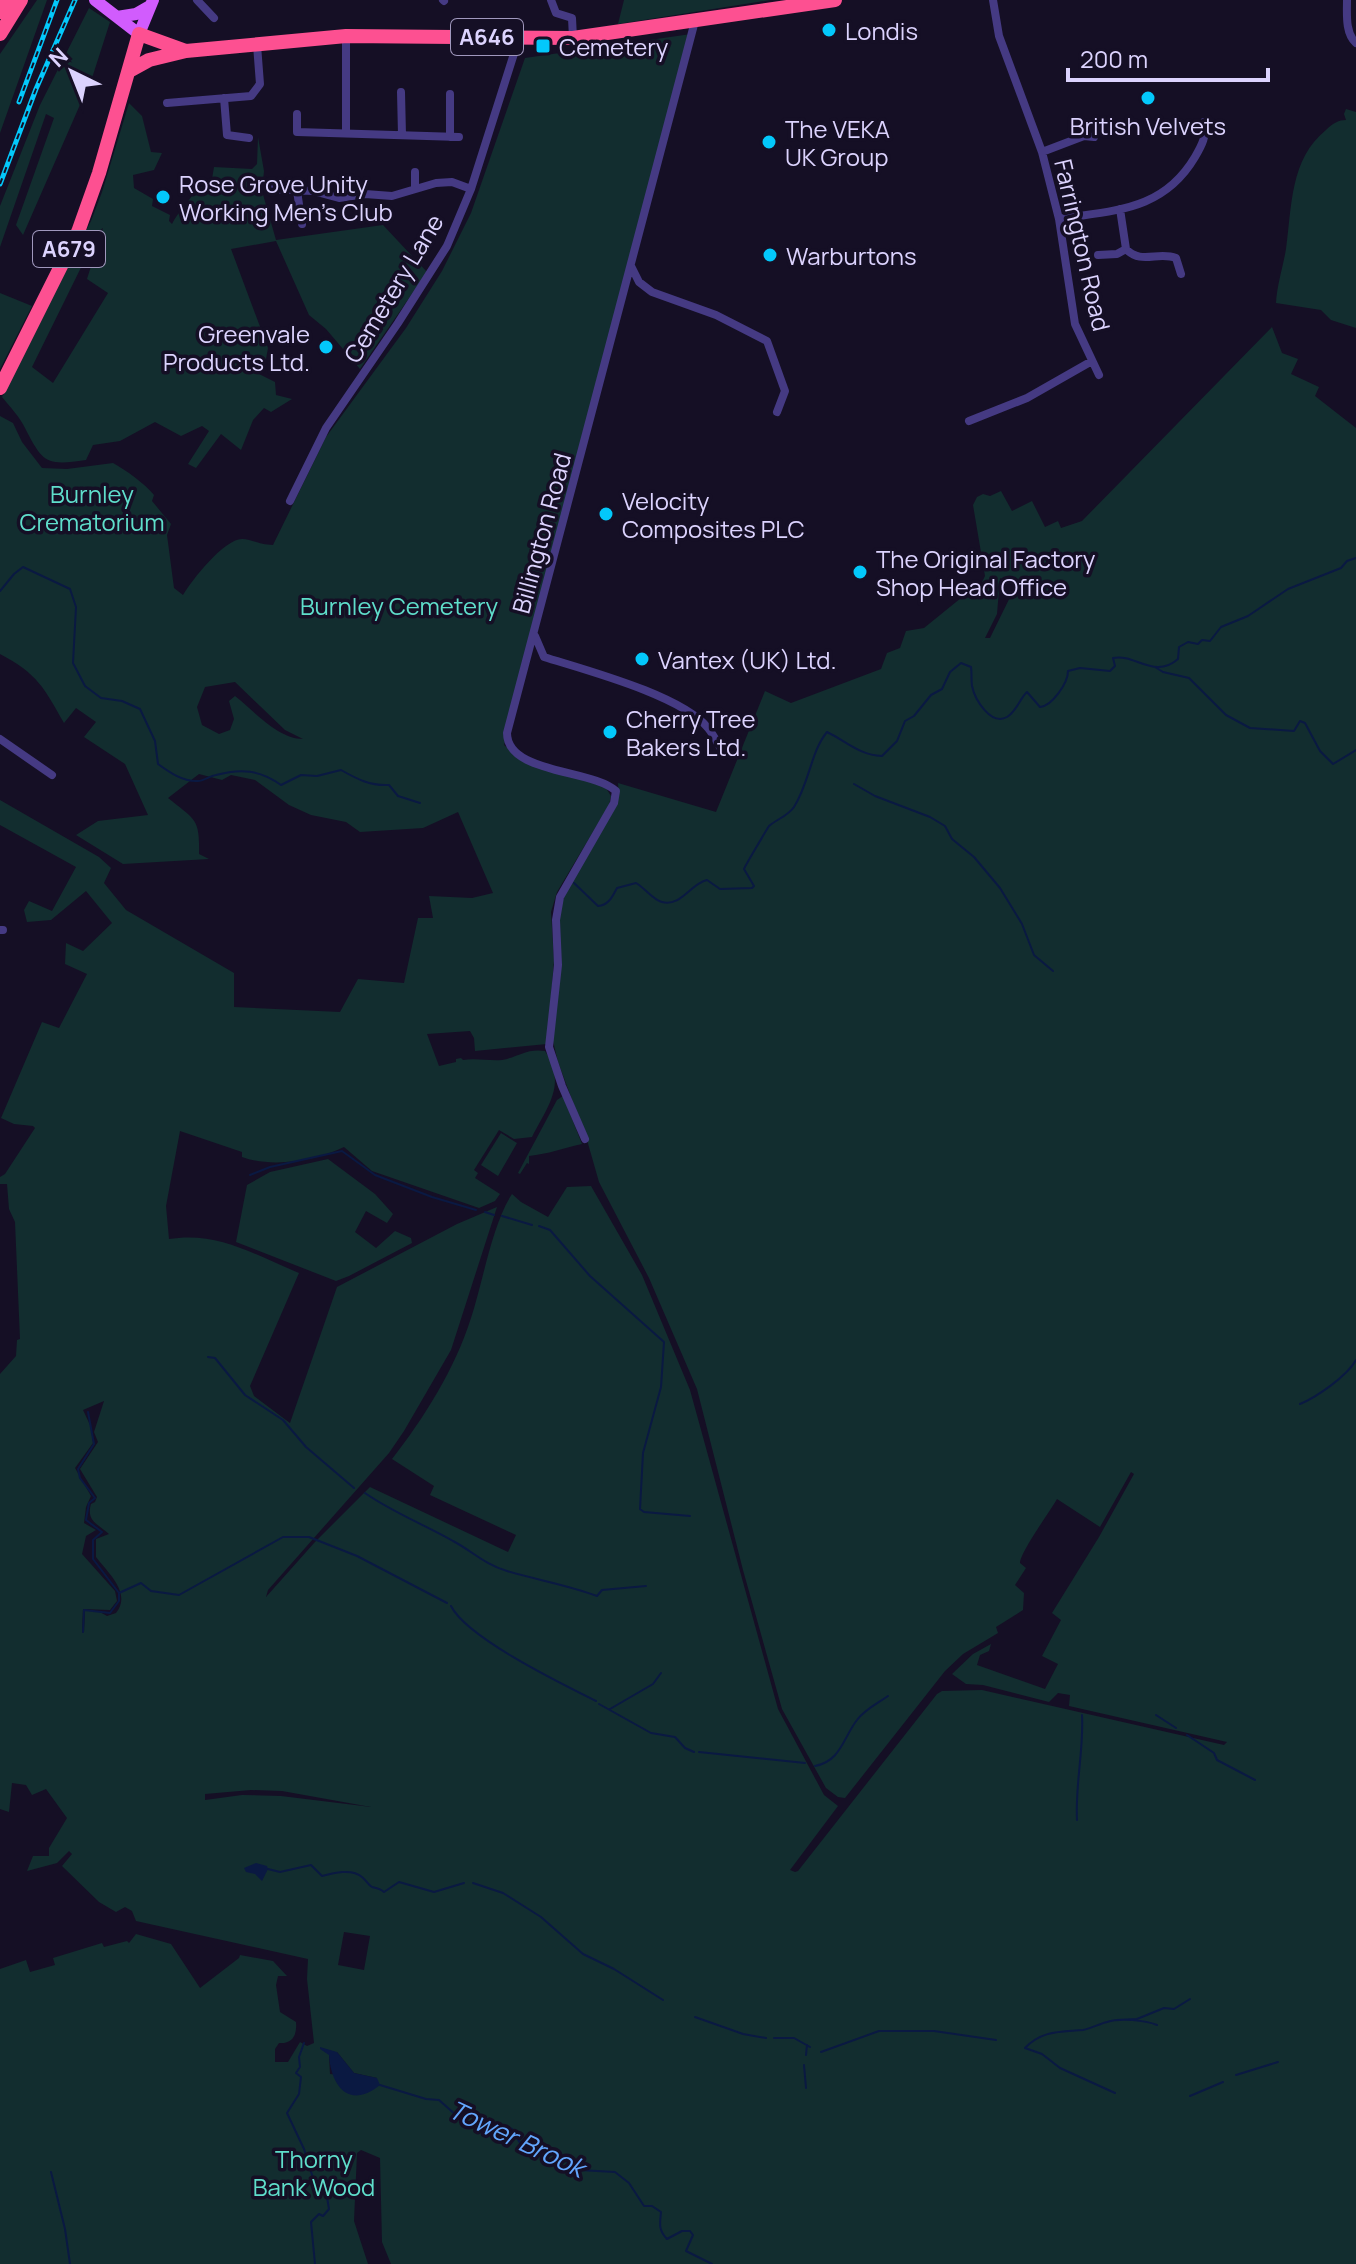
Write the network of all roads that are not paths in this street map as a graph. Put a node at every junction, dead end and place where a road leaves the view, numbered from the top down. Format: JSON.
{"nodes":[{"id":1,"x":8,"y":0,"type":"edge"},
{"id":2,"x":21,"y":0,"type":"edge"},
{"id":3,"x":95,"y":0,"type":"edge"},
{"id":4,"x":197,"y":0,"type":"edge"},
{"id":5,"x":551,"y":0,"type":"edge"},
{"id":6,"x":835,"y":0,"type":"edge"},
{"id":7,"x":993,"y":0,"type":"edge"},
{"id":8,"x":1347,"y":0,"type":"edge"},
{"id":9,"x":152,"y":3,"type":"edge"},
{"id":10,"x":774,"y":4,"type":"edge"},
{"id":11,"x":0,"y":12,"type":"edge"},
{"id":12,"x":116,"y":16,"type":"junction"},
{"id":13,"x":214,"y":18,"type":"dead end"},
{"id":14,"x":695,"y":21,"type":"junction"},
{"id":15,"x":0,"y":34,"type":"edge"},
{"id":16,"x":139,"y":34,"type":"junction"},
{"id":17,"x":346,"y":36,"type":"junction"},
{"id":18,"x":519,"y":38,"type":"junction"},
{"id":19,"x":573,"y":38,"type":"junction"},
{"id":20,"x":1356,"y":43,"type":"edge"},
{"id":21,"x":257,"y":45,"type":"junction"},
{"id":22,"x":186,"y":51,"type":"junction"},
{"id":23,"x":129,"y":71,"type":"junction"},
{"id":24,"x":401,"y":92,"type":"dead end"},
{"id":25,"x":450,"y":94,"type":"dead end"},
{"id":26,"x":224,"y":98,"type":"junction"},
{"id":27,"x":167,"y":103,"type":"dead end"},
{"id":28,"x":297,"y":114,"type":"dead end"},
{"id":29,"x":1204,"y":122,"type":"dead end"},
{"id":30,"x":346,"y":133,"type":"junction"},
{"id":31,"x":402,"y":135,"type":"junction"},
{"id":32,"x":1094,"y":137,"type":"dead end"},
{"id":33,"x":249,"y":138,"type":"dead end"},
{"id":34,"x":1042,"y":152,"type":"junction"},
{"id":35,"x":415,"y":172,"type":"dead end"},
{"id":36,"x":415,"y":189,"type":"junction"},
{"id":37,"x":471,"y":189,"type":"junction"},
{"id":38,"x":297,"y":191,"type":"junction"},
{"id":39,"x":271,"y":192,"type":"dead end"},
{"id":40,"x":1120,"y":209,"type":"junction"},
{"id":41,"x":1059,"y":219,"type":"junction"},
{"id":42,"x":302,"y":224,"type":"dead end"},
{"id":43,"x":1126,"y":249,"type":"junction"},
{"id":44,"x":1098,"y":255,"type":"dead end"},
{"id":45,"x":631,"y":266,"type":"junction"},
{"id":46,"x":1181,"y":274,"type":"dead end"},
{"id":47,"x":1092,"y":361,"type":"junction"},
{"id":48,"x":1099,"y":375,"type":"dead end"},
{"id":49,"x":0,"y":388,"type":"edge"},
{"id":50,"x":777,"y":412,"type":"dead end"},
{"id":51,"x":969,"y":421,"type":"dead end"},
{"id":52,"x":290,"y":501,"type":"dead end"},
{"id":53,"x":535,"y":635,"type":"junction"},
{"id":54,"x":0,"y":739,"type":"edge"},
{"id":55,"x":721,"y":749,"type":"dead end"},
{"id":56,"x":52,"y":775,"type":"dead end"},
{"id":57,"x":585,"y":1139,"type":"dead end"}],
"edges":[{"from":1,"to":11,"type":"highway"},
{"from":2,"to":15,"type":"highway"},
{"from":3,"to":12,"type":"main road","number":"A646"},
{"from":4,"to":13,"type":"street"},
{"from":5,"to":19,"type":"street"},
{"from":6,"to":10,"type":"highway","number":"A646"},
{"from":7,"to":34,"type":"street","name":"Farrington Road"},
{"from":8,"to":20,"type":"street"},
{"from":9,"to":12,"type":"main road"},
{"from":9,"to":16,"type":"main road","number":"A679"},
{"from":10,"to":14,"type":"highway","number":"A646"},
{"from":12,"to":16,"type":"main road","number":"A646"},
{"from":14,"to":19,"type":"highway","number":"A646"},
{"from":14,"to":45,"type":"street","name":"Billington Road"},
{"from":16,"to":22,"type":"highway","number":"A646"},
{"from":16,"to":23,"type":"highway","number":"A679"},
{"from":17,"to":18,"type":"highway","number":"A646"},
{"from":17,"to":21,"type":"highway","number":"A646"},
{"from":17,"to":30,"type":"street"},
{"from":18,"to":19,"type":"highway","number":"A646"},
{"from":18,"to":37,"type":"street","name":"Cemetery Lane"},
{"from":21,"to":22,"type":"highway","number":"A646"},
{"from":21,"to":26,"type":"street"},
{"from":22,"to":23,"type":"highway"},
{"from":23,"to":49,"type":"highway","number":"A679"},
{"from":24,"to":31,"type":"street"},
{"from":25,"to":31,"type":"street"},
{"from":26,"to":27,"type":"street"},
{"from":26,"to":33,"type":"street"},
{"from":28,"to":30,"type":"street"},
{"from":29,"to":40,"type":"street"},
{"from":30,"to":31,"type":"street"},
{"from":32,"to":34,"type":"street"},
{"from":34,"to":41,"type":"street","name":"Farrington Road"},
{"from":35,"to":36,"type":"street"},
{"from":36,"to":37,"type":"street"},
{"from":36,"to":38,"type":"street"},
{"from":37,"to":52,"type":"street","name":"Cemetery Lane"},
{"from":38,"to":39,"type":"street"},
{"from":38,"to":42,"type":"street"},
{"from":40,"to":41,"type":"street"},
{"from":40,"to":43,"type":"street"},
{"from":41,"to":47,"type":"street","name":"Farrington Road"},
{"from":43,"to":44,"type":"street"},
{"from":43,"to":46,"type":"street"},
{"from":45,"to":50,"type":"street"},
{"from":45,"to":53,"type":"street","name":"Billington Road"},
{"from":47,"to":48,"type":"street","name":"Farrington Road"},
{"from":47,"to":51,"type":"street","name":"Farrington Road"},
{"from":53,"to":55,"type":"street","name":"Billington Road"},
{"from":53,"to":57,"type":"street"},
{"from":54,"to":56,"type":"street"}]}
